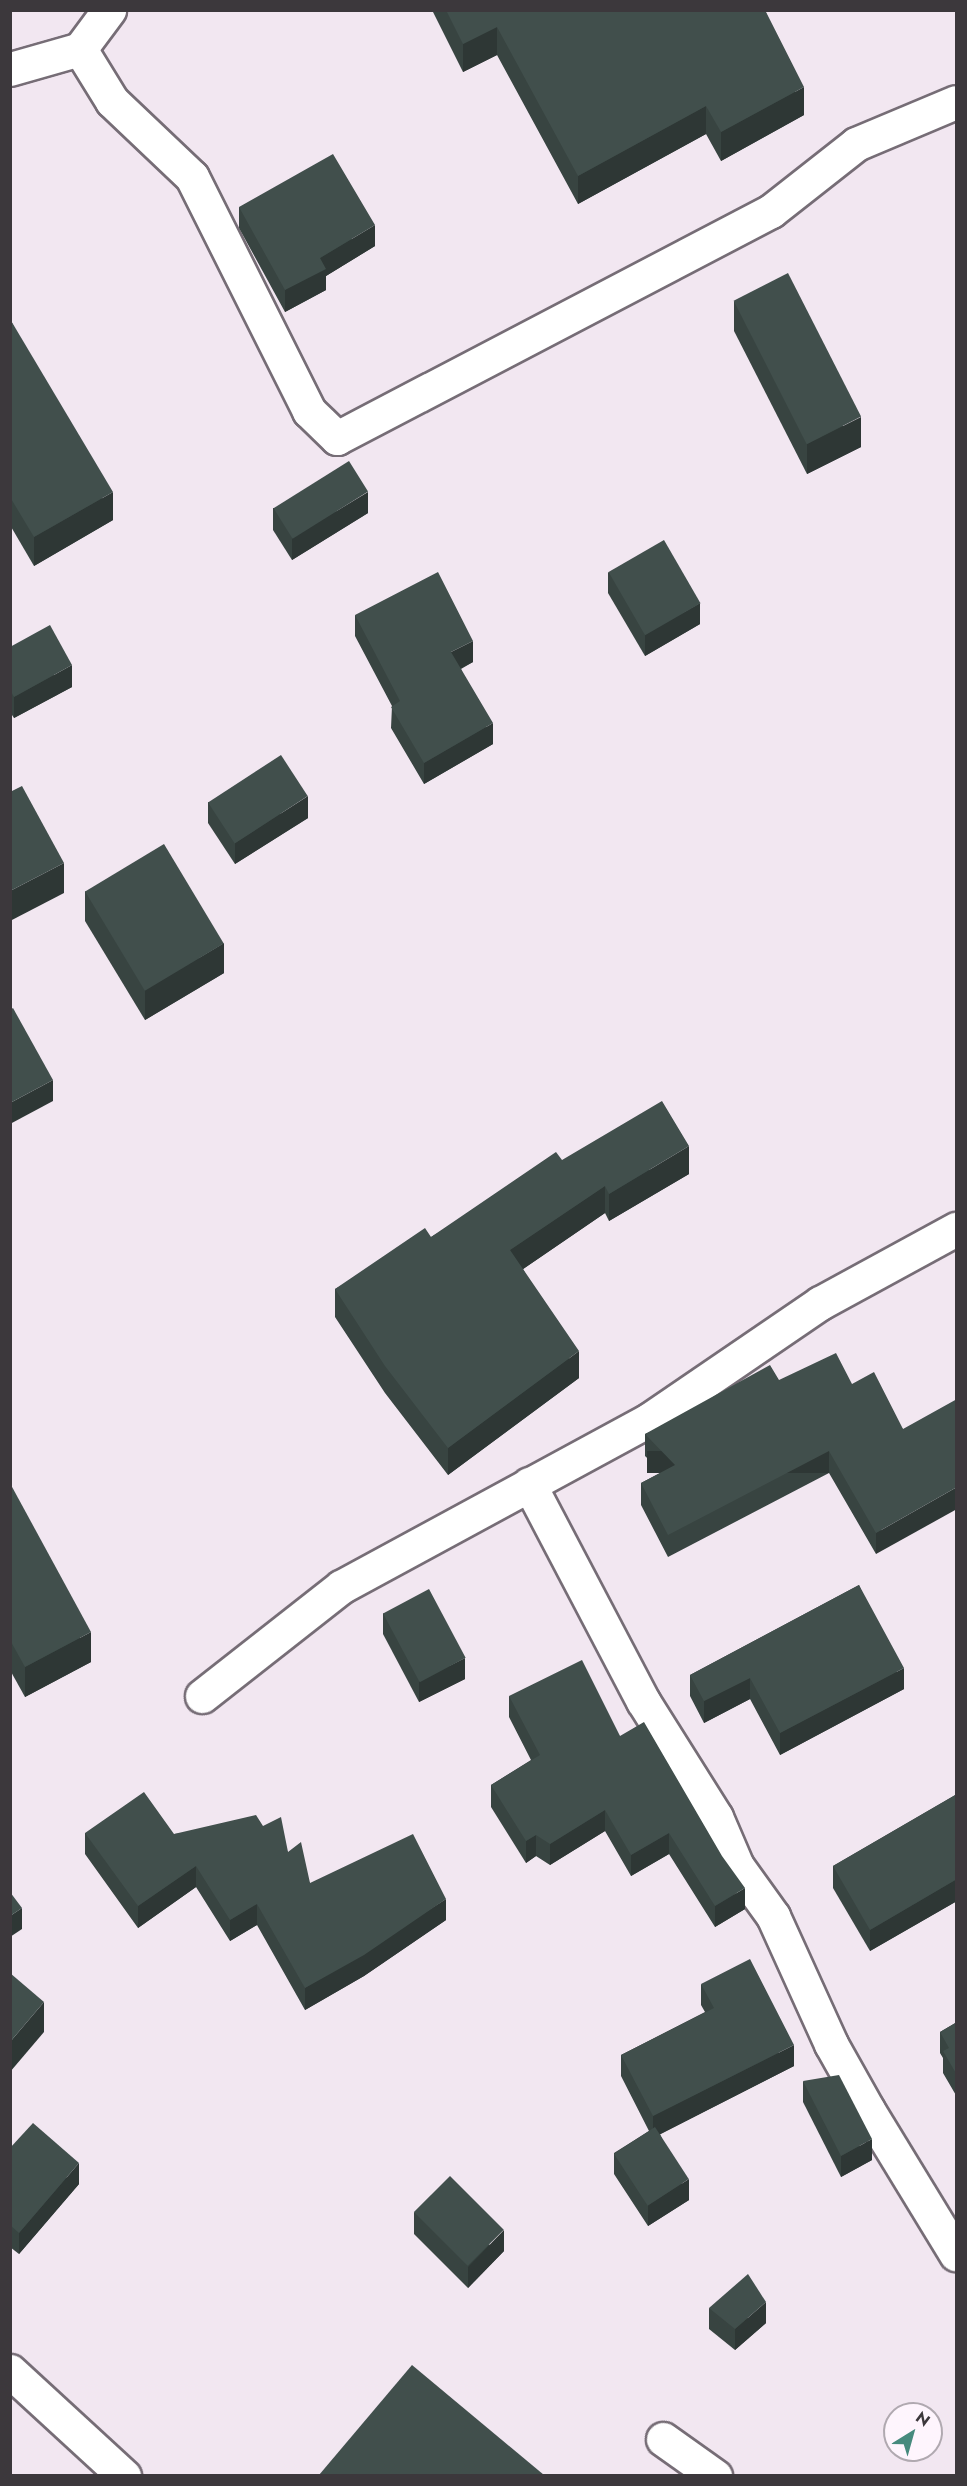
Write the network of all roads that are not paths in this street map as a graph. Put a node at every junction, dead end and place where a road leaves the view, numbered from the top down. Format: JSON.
{"nodes":[{"id":1,"x":110,"y":10,"type":"edge"},
{"id":2,"x":80,"y":49,"type":"junction"},
{"id":3,"x":10,"y":69,"type":"edge"},
{"id":4,"x":957,"y":102,"type":"edge"},
{"id":5,"x":957,"y":1229,"type":"edge"},
{"id":6,"x":529,"y":1484,"type":"junction"},
{"id":7,"x":202,"y":1696,"type":"dead end"},
{"id":8,"x":957,"y":2254,"type":"edge"},
{"id":9,"x":10,"y":2371,"type":"edge"},
{"id":10,"x":663,"y":2439,"type":"dead end"},
{"id":11,"x":124,"y":2475,"type":"edge"},
{"id":12,"x":715,"y":2475,"type":"edge"}],
"edges":[{"from":1,"to":2,"type":"street"},
{"from":2,"to":3,"type":"street"},
{"from":2,"to":4,"type":"street"},
{"from":5,"to":6,"type":"street"},
{"from":6,"to":7,"type":"street"},
{"from":6,"to":8,"type":"street"},
{"from":9,"to":11,"type":"street"},
{"from":10,"to":12,"type":"street"}]}
